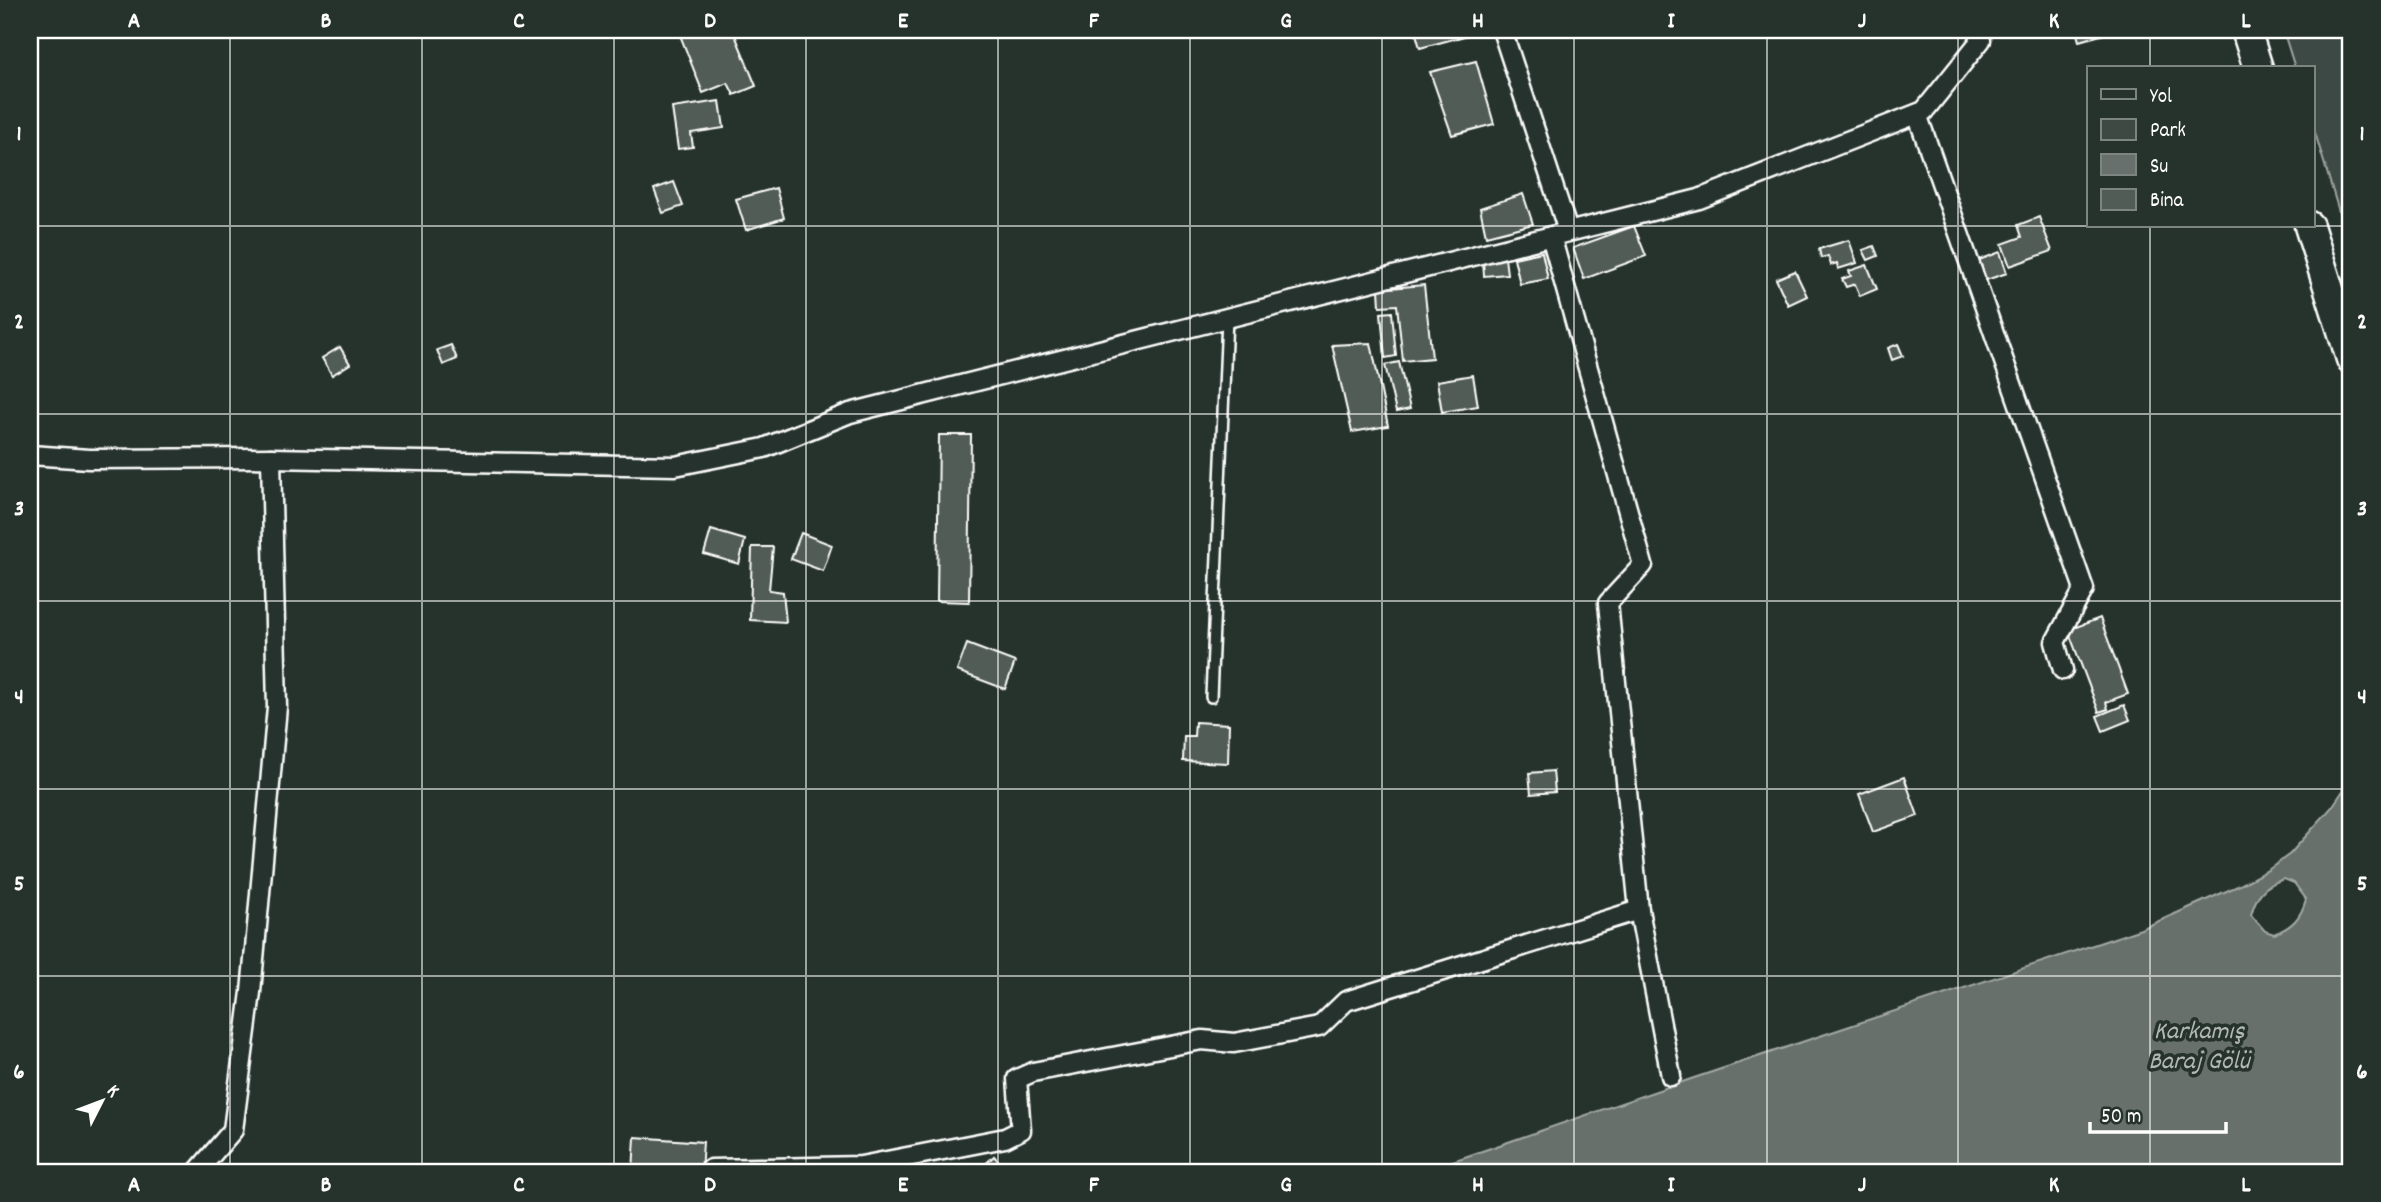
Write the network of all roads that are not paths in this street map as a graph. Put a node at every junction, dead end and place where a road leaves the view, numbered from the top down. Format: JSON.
{"nodes":[{"id":1,"x":1502,"y":30,"type":"edge"},
{"id":2,"x":1978,"y":30,"type":"edge"},
{"id":3,"x":2246,"y":30,"type":"edge"},
{"id":4,"x":2257,"y":66,"type":"edge"},
{"id":5,"x":1917,"y":114,"type":"junction"},
{"id":6,"x":2310,"y":228,"type":"edge"},
{"id":7,"x":1559,"y":234,"type":"junction"},
{"id":8,"x":1227,"y":318,"type":"junction"},
{"id":9,"x":2351,"y":359,"type":"edge"},
{"id":10,"x":30,"y":455,"type":"edge"},
{"id":11,"x":271,"y":458,"type":"junction"},
{"id":12,"x":2063,"y":670,"type":"dead end"},
{"id":13,"x":1211,"y":696,"type":"dead end"},
{"id":14,"x":1639,"y":910,"type":"junction"},
{"id":15,"x":1671,"y":1076,"type":"dead end"},
{"id":16,"x":711,"y":1169,"type":"dead end"},
{"id":17,"x":197,"y":1172,"type":"edge"}],
"edges":[{"from":1,"to":7,"type":"street"},
{"from":2,"to":5,"type":"street"},
{"from":3,"to":4,"type":"main road"},
{"from":5,"to":7,"type":"street"},
{"from":5,"to":12,"type":"street"},
{"from":6,"to":9,"type":"main road"},
{"from":7,"to":8,"type":"street"},
{"from":7,"to":14,"type":"street"},
{"from":8,"to":11,"type":"street"},
{"from":8,"to":13,"type":"lane"},
{"from":10,"to":11,"type":"street"},
{"from":11,"to":17,"type":"street"},
{"from":14,"to":15,"type":"street"},
{"from":14,"to":16,"type":"street"}]}
